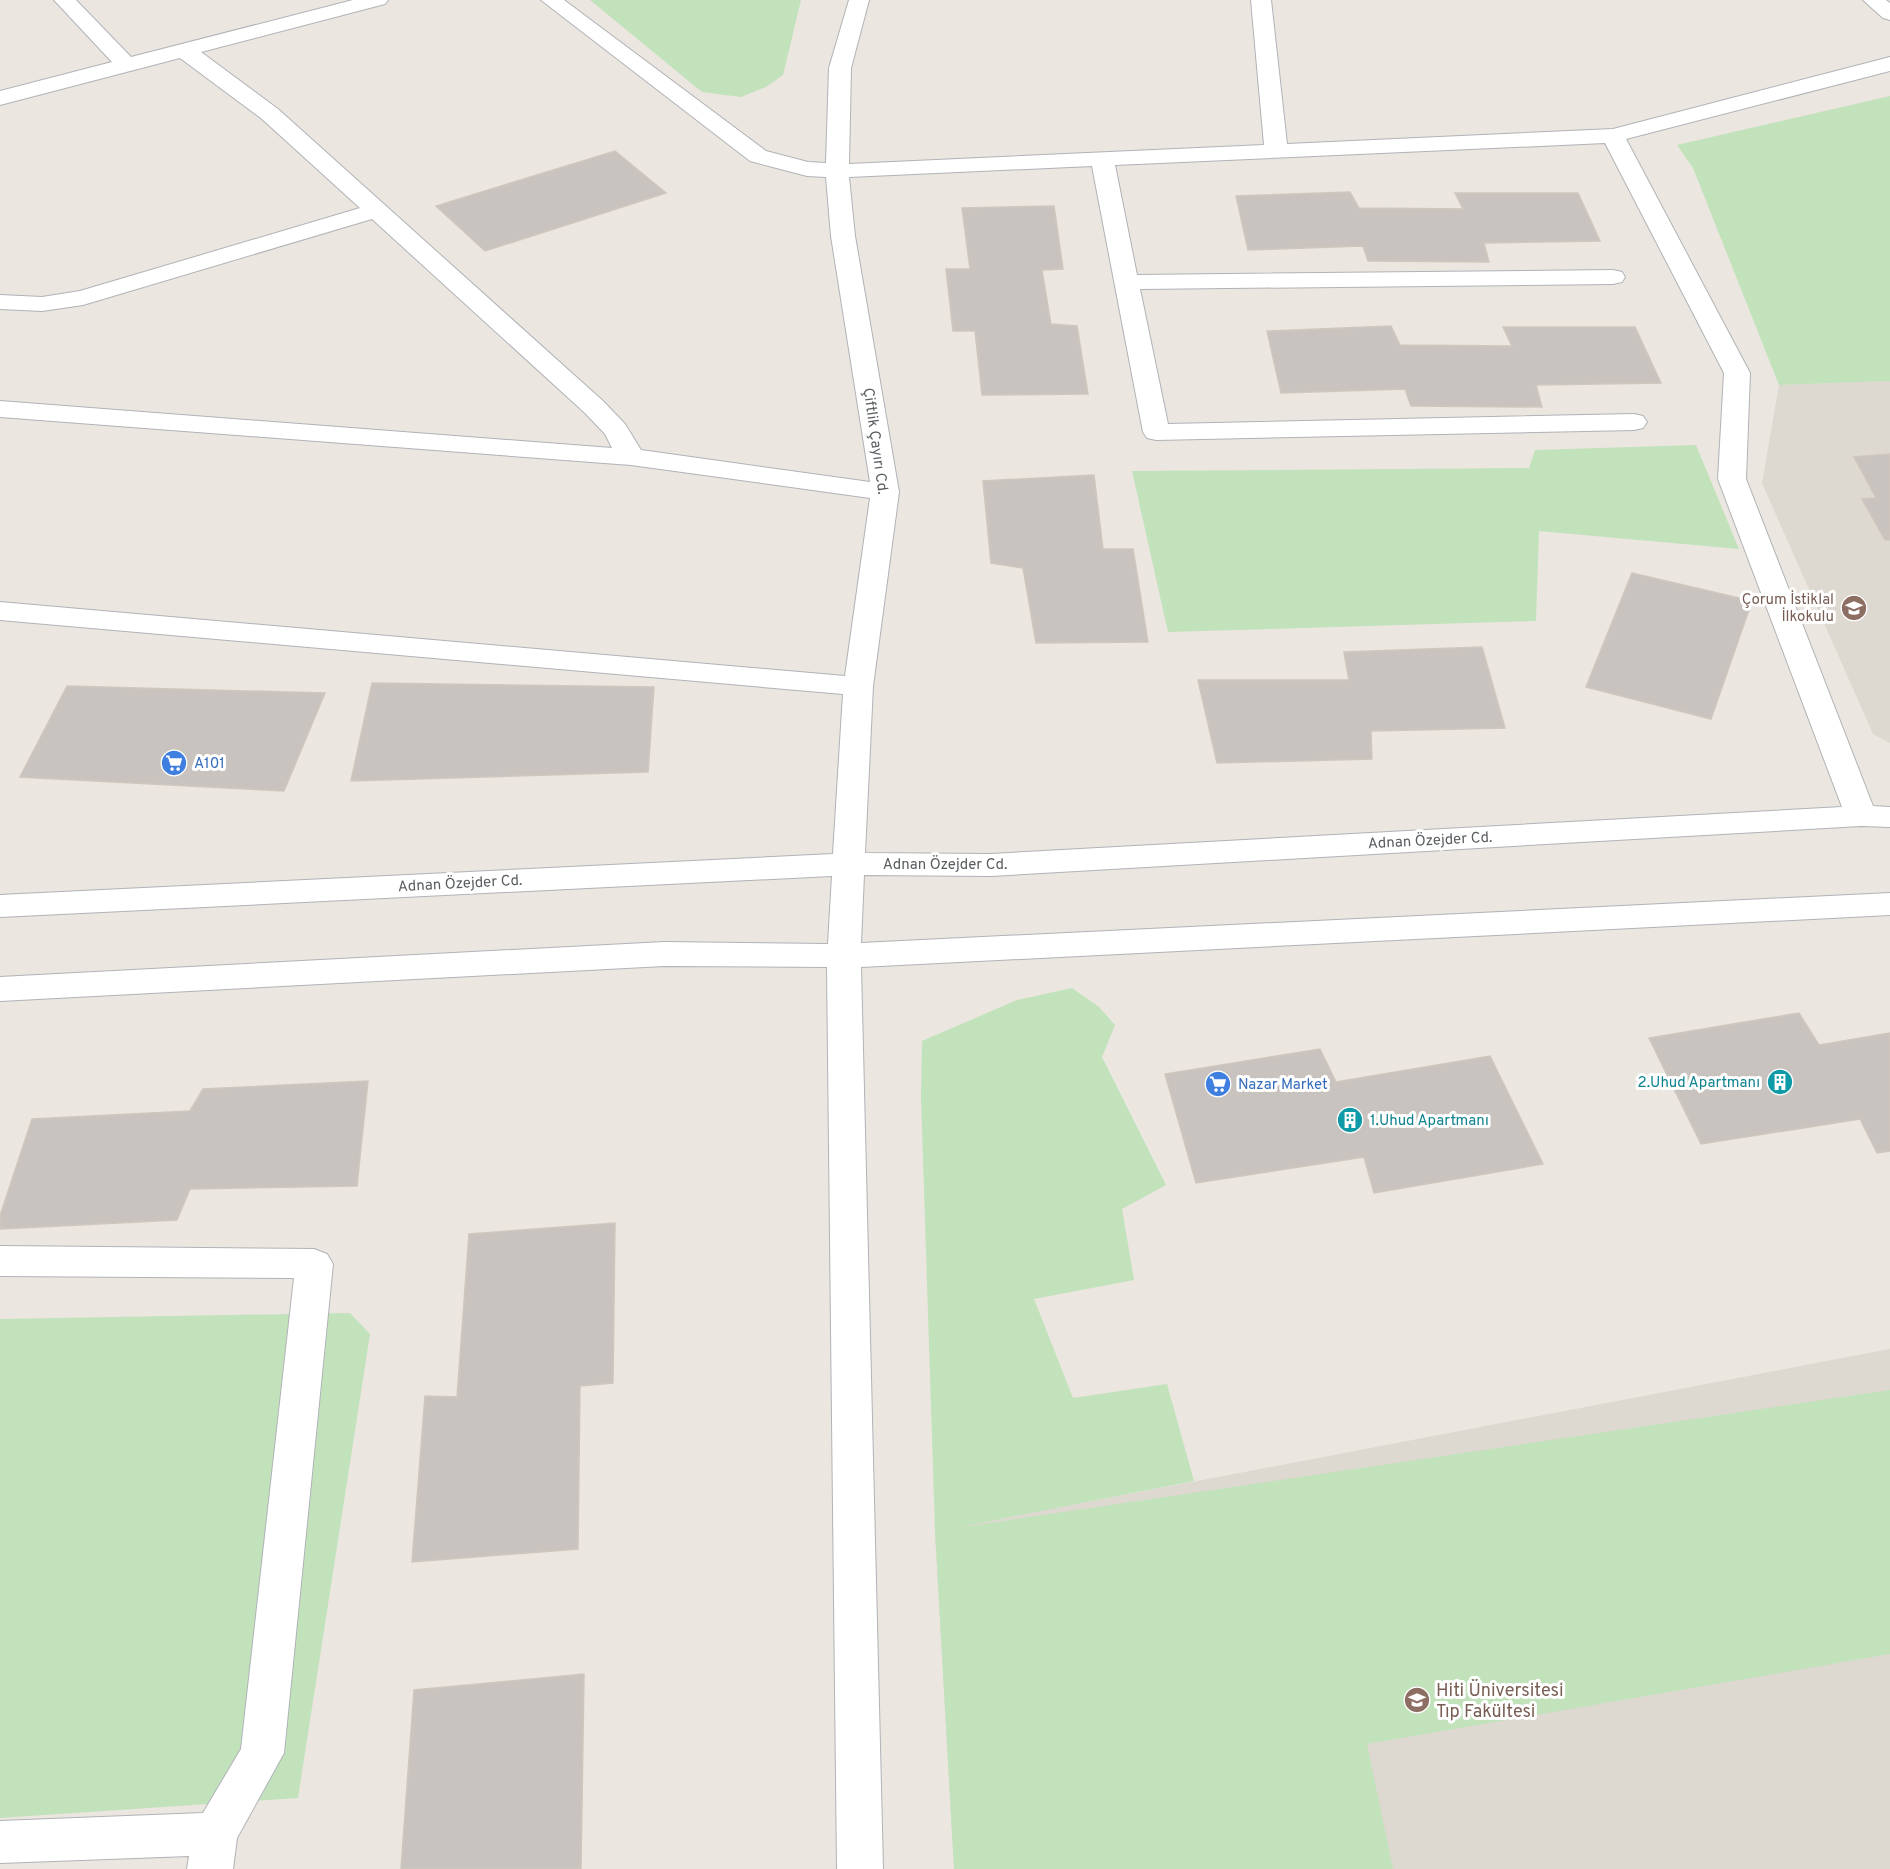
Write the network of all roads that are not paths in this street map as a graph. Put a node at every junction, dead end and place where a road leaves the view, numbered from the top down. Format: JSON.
{"nodes":[{"id":1,"x":64,"y":0,"type":"edge"},
{"id":2,"x":378,"y":0,"type":"edge"},
{"id":3,"x":551,"y":0,"type":"edge"},
{"id":4,"x":859,"y":0,"type":"edge"},
{"id":5,"x":1261,"y":0,"type":"edge"},
{"id":6,"x":1873,"y":0,"type":"edge"},
{"id":7,"x":1890,"y":14,"type":"edge"},
{"id":8,"x":185,"y":51,"type":"junction"},
{"id":9,"x":1890,"y":63,"type":"edge"},
{"id":10,"x":127,"y":66,"type":"junction"},
{"id":11,"x":0,"y":98,"type":"edge"},
{"id":12,"x":1613,"y":136,"type":"junction"},
{"id":13,"x":1276,"y":151,"type":"junction"},
{"id":14,"x":1102,"y":159,"type":"junction"},
{"id":15,"x":837,"y":171,"type":"junction"},
{"id":16,"x":375,"y":211,"type":"junction"},
{"id":17,"x":1613,"y":277,"type":"dead end"},
{"id":18,"x":1126,"y":282,"type":"junction"},
{"id":19,"x":0,"y":302,"type":"edge"},
{"id":20,"x":0,"y":409,"type":"edge"},
{"id":21,"x":1634,"y":422,"type":"dead end"},
{"id":22,"x":631,"y":457,"type":"junction"},
{"id":23,"x":885,"y":492,"type":"junction"},
{"id":24,"x":0,"y":611,"type":"edge"},
{"id":25,"x":858,"y":686,"type":"junction"},
{"id":26,"x":1876,"y":816,"type":"edge"},
{"id":27,"x":849,"y":864,"type":"junction"},
{"id":28,"x":1890,"y":904,"type":"edge"},
{"id":29,"x":0,"y":906,"type":"edge"},
{"id":30,"x":844,"y":956,"type":"junction"},
{"id":31,"x":0,"y":989,"type":"edge"},
{"id":32,"x":0,"y":1261,"type":"edge"},
{"id":33,"x":0,"y":1842,"type":"edge"},
{"id":34,"x":213,"y":1851,"type":"edge"},
{"id":35,"x":860,"y":1869,"type":"edge"}],
"edges":[{"from":1,"to":10,"type":"street"},
{"from":2,"to":8,"type":"street"},
{"from":3,"to":15,"type":"street"},
{"from":4,"to":15,"type":"street","name":"Çiftlik Çayırı Cd."},
{"from":5,"to":13,"type":"street"},
{"from":6,"to":7,"type":"street"},
{"from":8,"to":10,"type":"street"},
{"from":8,"to":16,"type":"street"},
{"from":9,"to":12,"type":"street"},
{"from":10,"to":11,"type":"street"},
{"from":12,"to":13,"type":"street"},
{"from":12,"to":26,"type":"street"},
{"from":13,"to":14,"type":"street"},
{"from":14,"to":15,"type":"street"},
{"from":14,"to":18,"type":"street"},
{"from":15,"to":23,"type":"street","name":"Çiftlik Çayırı Cd."},
{"from":16,"to":19,"type":"street"},
{"from":16,"to":22,"type":"street"},
{"from":17,"to":18,"type":"street"},
{"from":18,"to":21,"type":"street"},
{"from":20,"to":22,"type":"street"},
{"from":22,"to":23,"type":"street"},
{"from":23,"to":25,"type":"street","name":"Çiftlik Çayırı Cd."},
{"from":24,"to":25,"type":"street"},
{"from":25,"to":27,"type":"street","name":"Çiftlik Çayırı Cd."},
{"from":26,"to":27,"type":"street","name":"Adnan Özejder Cd."},
{"from":27,"to":29,"type":"street","name":"Adnan Özejder Cd."},
{"from":27,"to":30,"type":"street","name":"Çiftlik Çayırı Cd."},
{"from":28,"to":30,"type":"street"},
{"from":30,"to":31,"type":"street"},
{"from":30,"to":35,"type":"street","name":"Çiftlik Çayırı Cd."},
{"from":32,"to":34,"type":"street"},
{"from":33,"to":34,"type":"street"}]}
